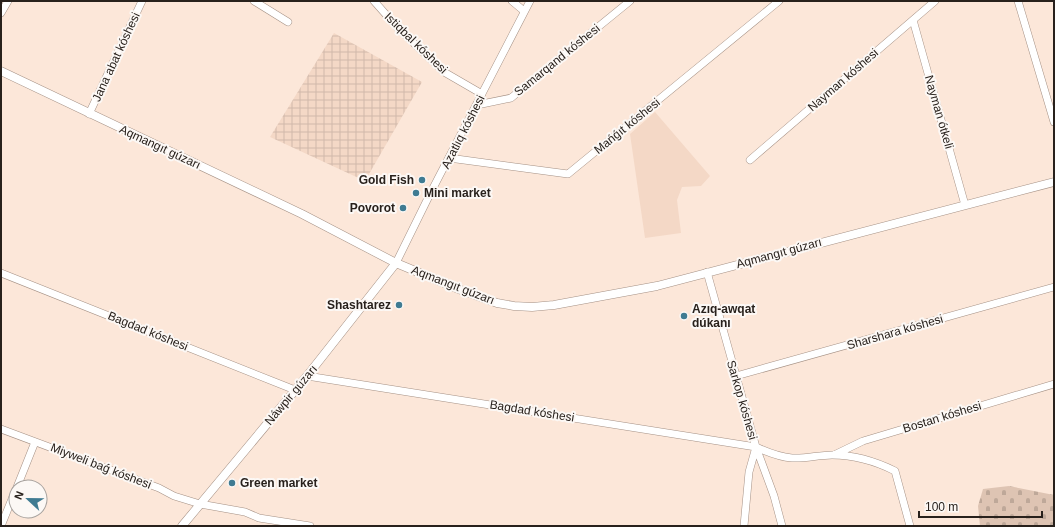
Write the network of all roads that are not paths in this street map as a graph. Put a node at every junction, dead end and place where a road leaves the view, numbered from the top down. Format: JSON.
{"nodes":[{"id":1,"x":8,"y":1,"type":"edge"},
{"id":2,"x":142,"y":1,"type":"edge"},
{"id":3,"x":254,"y":1,"type":"edge"},
{"id":4,"x":374,"y":1,"type":"edge"},
{"id":5,"x":512,"y":1,"type":"edge"},
{"id":6,"x":530,"y":1,"type":"edge"},
{"id":7,"x":630,"y":1,"type":"edge"},
{"id":8,"x":779,"y":1,"type":"edge"},
{"id":9,"x":935,"y":1,"type":"edge"},
{"id":10,"x":1018,"y":1,"type":"edge"},
{"id":11,"x":524,"y":11,"type":"junction"},
{"id":12,"x":1,"y":13,"type":"edge"},
{"id":13,"x":913,"y":20,"type":"junction"},
{"id":14,"x":288,"y":22,"type":"dead end"},
{"id":15,"x":1,"y":71,"type":"edge"},
{"id":16,"x":482,"y":94,"type":"junction"},
{"id":17,"x":477,"y":105,"type":"junction"},
{"id":18,"x":89,"y":114,"type":"junction"},
{"id":19,"x":1054,"y":122,"type":"edge"},
{"id":20,"x":449,"y":158,"type":"junction"},
{"id":21,"x":750,"y":160,"type":"dead end"},
{"id":22,"x":1054,"y":182,"type":"edge"},
{"id":23,"x":965,"y":205,"type":"junction"},
{"id":24,"x":396,"y":263,"type":"junction"},
{"id":25,"x":707,"y":272,"type":"junction"},
{"id":26,"x":1,"y":273,"type":"edge"},
{"id":27,"x":1054,"y":288,"type":"edge"},
{"id":28,"x":307,"y":376,"type":"junction"},
{"id":29,"x":736,"y":376,"type":"junction"},
{"id":30,"x":1054,"y":384,"type":"edge"},
{"id":31,"x":295,"y":390,"type":"junction"},
{"id":32,"x":1,"y":429,"type":"edge"},
{"id":33,"x":35,"y":442,"type":"junction"},
{"id":34,"x":756,"y":447,"type":"junction"},
{"id":35,"x":833,"y":455,"type":"junction"},
{"id":36,"x":20,"y":479,"type":"edge"},
{"id":37,"x":200,"y":504,"type":"junction"},
{"id":38,"x":8,"y":508,"type":"edge"},
{"id":39,"x":259,"y":522,"type":"edge"},
{"id":40,"x":1,"y":526,"type":"edge"},
{"id":41,"x":182,"y":526,"type":"edge"},
{"id":42,"x":310,"y":526,"type":"edge"},
{"id":43,"x":744,"y":526,"type":"edge"},
{"id":44,"x":782,"y":526,"type":"edge"},
{"id":45,"x":910,"y":526,"type":"edge"}],
"edges":[{"from":1,"to":12,"type":"street"},
{"from":2,"to":18,"type":"street","name":"Jana abat kóshesi"},
{"from":3,"to":14,"type":"street"},
{"from":4,"to":16,"type":"street","name":"Istiqbal kóshesi"},
{"from":5,"to":11,"type":"street"},
{"from":6,"to":11,"type":"street","name":"Azatlıq kóshesi"},
{"from":7,"to":17,"type":"street","name":"Samarqand kóshesi"},
{"from":8,"to":20,"type":"street","name":"Mańǵıt kóshesi"},
{"from":9,"to":13,"type":"street","name":"Nayman kóshesi"},
{"from":10,"to":19,"type":"street"},
{"from":11,"to":16,"type":"street","name":"Azatlıq kóshesi"},
{"from":13,"to":21,"type":"street","name":"Nayman kóshesi"},
{"from":13,"to":23,"type":"street","name":"Nayman ótkeli"},
{"from":15,"to":18,"type":"street","name":"Aqmangıt gúzarı"},
{"from":16,"to":17,"type":"street","name":"Azatlıq kóshesi"},
{"from":17,"to":20,"type":"street","name":"Azatlıq kóshesi"},
{"from":18,"to":24,"type":"street","name":"Aqmangıt gúzarı"},
{"from":20,"to":24,"type":"street","name":"Azatlıq kóshesi"},
{"from":22,"to":23,"type":"street","name":"Aqmangıt gúzarı"},
{"from":23,"to":25,"type":"street","name":"Aqmangıt gúzarı"},
{"from":24,"to":25,"type":"street","name":"Aqmangıt gúzarı"},
{"from":24,"to":28,"type":"street","name":"Náwpir gúzarı"},
{"from":25,"to":29,"type":"street","name":"Sarkop kóshesi"},
{"from":26,"to":31,"type":"street","name":"Bagdad kóshesi"},
{"from":27,"to":29,"type":"street","name":"Sharshara kóshesi"},
{"from":28,"to":31,"type":"street","name":"Náwpir gúzarı"},
{"from":28,"to":34,"type":"street","name":"Bagdad kóshesi"},
{"from":29,"to":34,"type":"street","name":"Sarkop kóshesi"},
{"from":30,"to":35,"type":"street","name":"Bostan kóshesi"},
{"from":31,"to":37,"type":"street","name":"Náwpir gúzarı"},
{"from":32,"to":33,"type":"street","name":"Miyweli baǵ kóshesi"},
{"from":33,"to":36,"type":"street"},
{"from":33,"to":37,"type":"street","name":"Miyweli baǵ kóshesi"},
{"from":34,"to":35,"type":"street","name":"Bagdad kóshesi"},
{"from":34,"to":43,"type":"street"},
{"from":34,"to":44,"type":"street","name":"Sarkop kóshesi"},
{"from":35,"to":45,"type":"street"},
{"from":37,"to":39,"type":"street","name":"Miyweli baǵ kóshesi"},
{"from":37,"to":41,"type":"street","name":"Náwpir gúzarı"},
{"from":38,"to":40,"type":"street"},
{"from":39,"to":42,"type":"street","name":"Miyweli baǵ kóshesi"}]}
